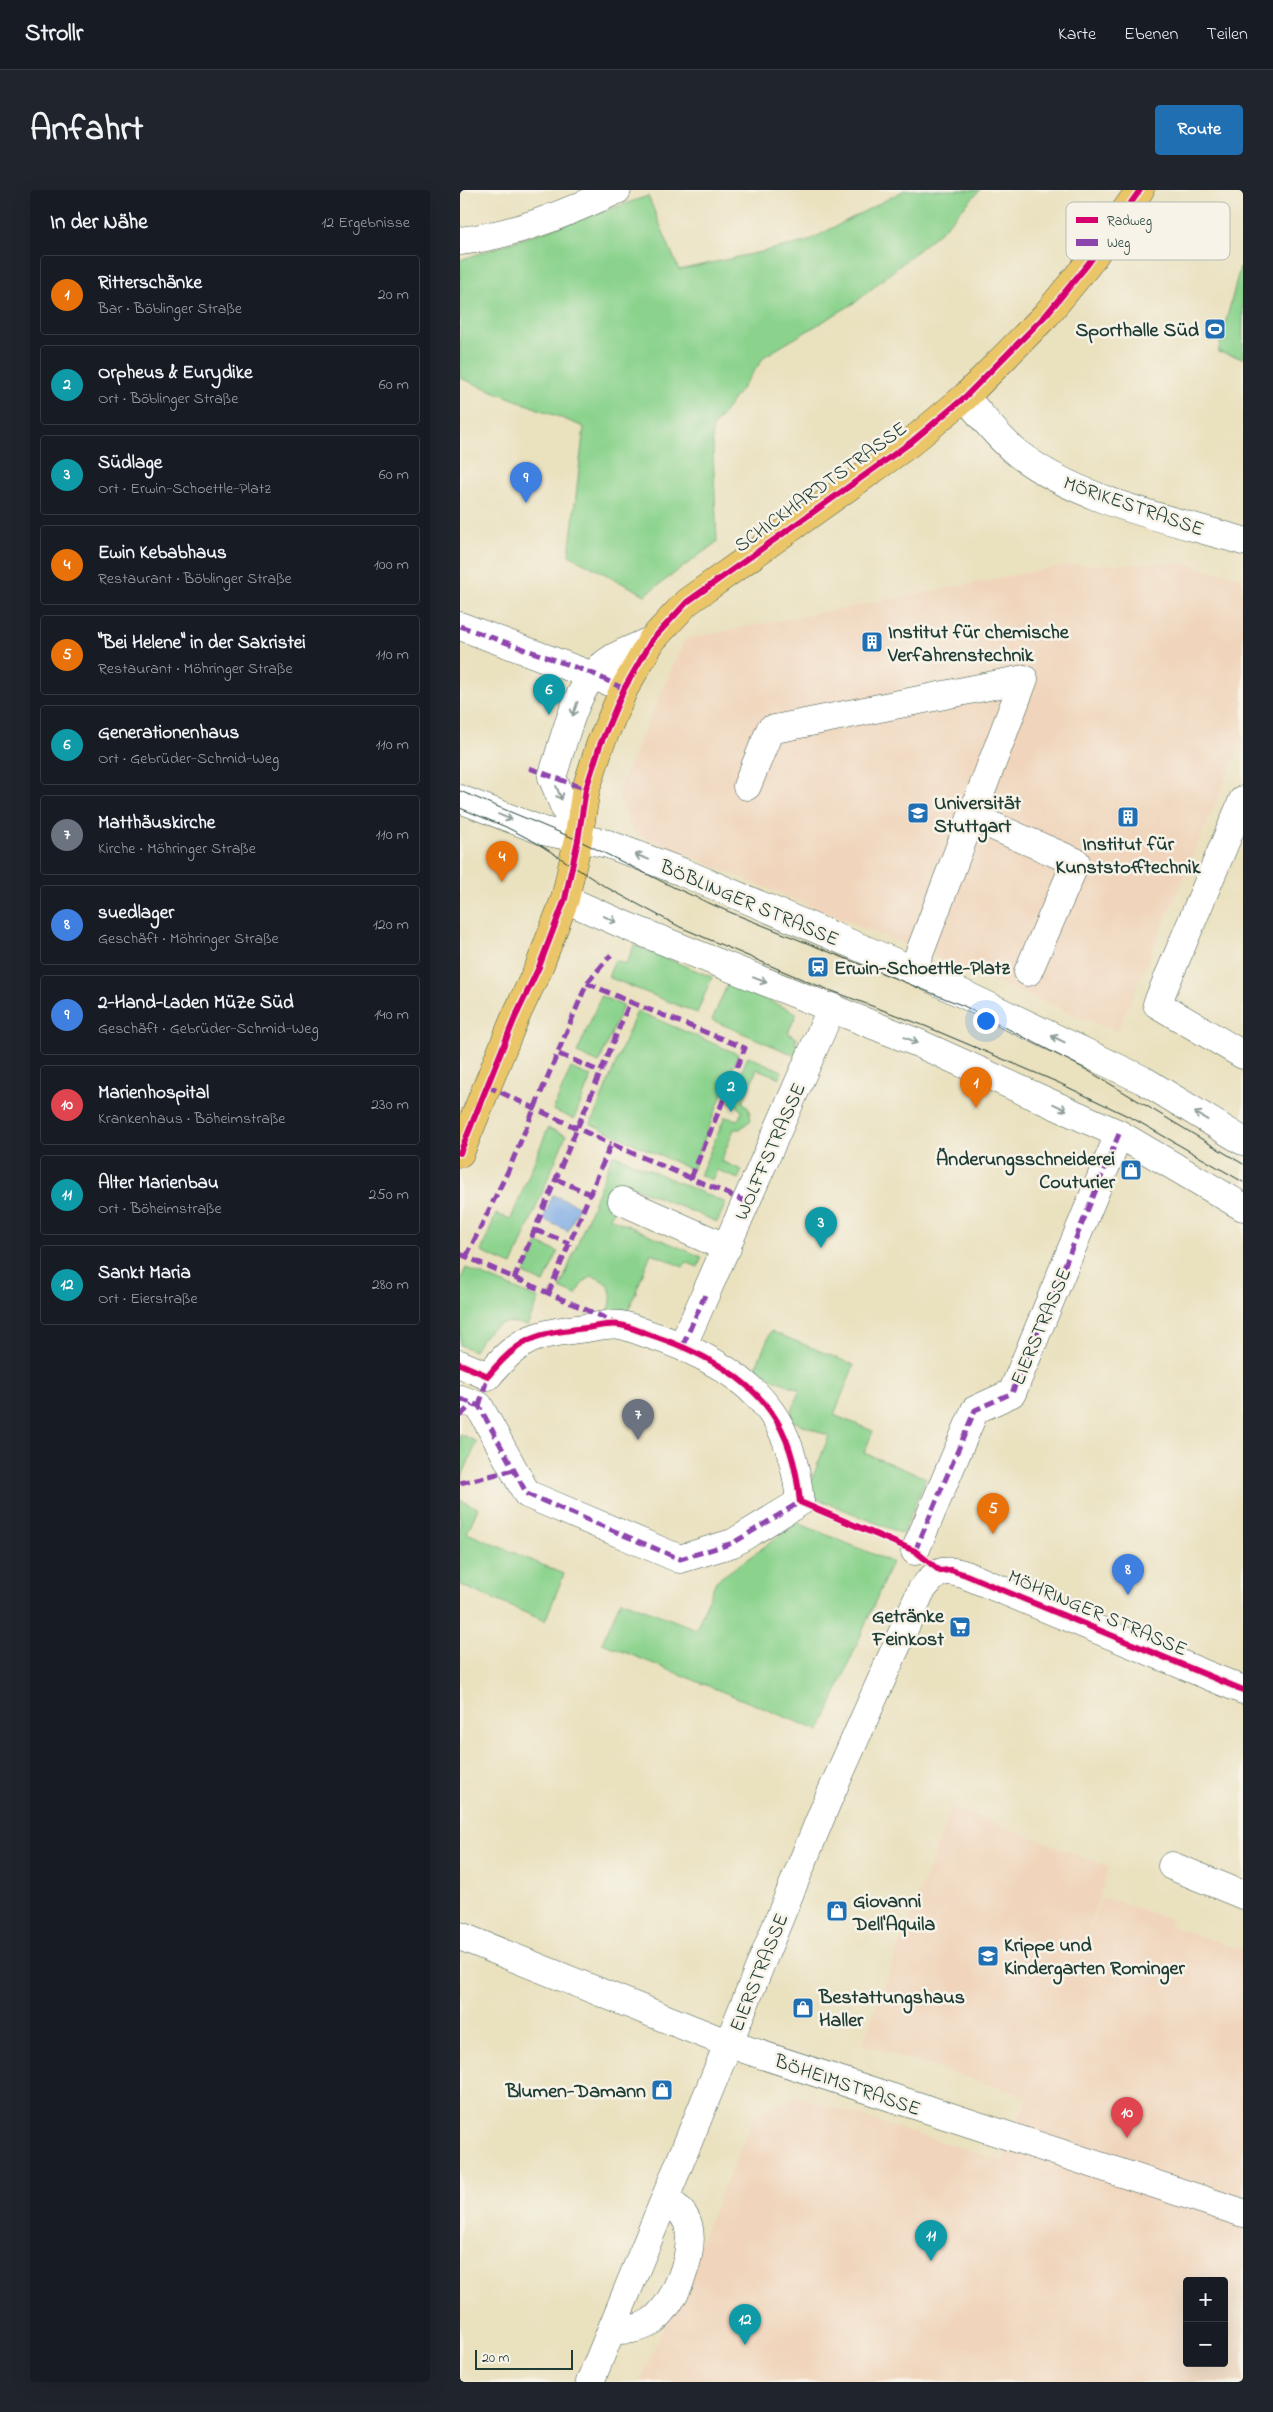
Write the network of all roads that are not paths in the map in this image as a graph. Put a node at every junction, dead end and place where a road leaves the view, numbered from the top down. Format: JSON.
{"nodes":[{"id":1,"x":617,"y":190,"type":"edge"},
{"id":2,"x":1140,"y":190,"type":"edge"},
{"id":3,"x":1132,"y":202,"type":"edge"},
{"id":4,"x":460,"y":242,"type":"edge"},
{"id":5,"x":1091,"y":260,"type":"edge"},
{"id":6,"x":965,"y":397,"type":"junction"},
{"id":7,"x":1243,"y":541,"type":"edge"},
{"id":8,"x":460,"y":626,"type":"edge"},
{"id":9,"x":652,"y":640,"type":"junction"},
{"id":10,"x":594,"y":674,"type":"junction"},
{"id":11,"x":624,"y":689,"type":"junction"},
{"id":12,"x":748,"y":786,"type":"dead end"},
{"id":13,"x":460,"y":798,"type":"edge"},
{"id":14,"x":1243,"y":800,"type":"edge"},
{"id":15,"x":972,"y":817,"type":"junction"},
{"id":16,"x":578,"y":840,"type":"junction"},
{"id":17,"x":565,"y":899,"type":"junction"},
{"id":18,"x":913,"y":970,"type":"junction"},
{"id":19,"x":1028,"y":972,"type":"dead end"},
{"id":20,"x":832,"y":1007,"type":"junction"},
{"id":21,"x":1243,"y":1055,"type":"edge"},
{"id":22,"x":1119,"y":1134,"type":"junction"},
{"id":23,"x":1243,"y":1141,"type":"edge"},
{"id":24,"x":460,"y":1152,"type":"edge"},
{"id":25,"x":622,"y":1201,"type":"dead end"},
{"id":26,"x":1243,"y":1207,"type":"edge"},
{"id":27,"x":727,"y":1248,"type":"junction"},
{"id":28,"x":683,"y":1345,"type":"junction"},
{"id":29,"x":460,"y":1364,"type":"edge"},
{"id":30,"x":488,"y":1376,"type":"junction"},
{"id":31,"x":469,"y":1403,"type":"edge"},
{"id":32,"x":915,"y":1551,"type":"dead end"},
{"id":33,"x":940,"y":1571,"type":"joint"},
{"id":34,"x":1243,"y":1690,"type":"edge"},
{"id":35,"x":1172,"y":1866,"type":"dead end"},
{"id":36,"x":1243,"y":1895,"type":"edge"},
{"id":37,"x":460,"y":1936,"type":"edge"},
{"id":38,"x":729,"y":2044,"type":"junction"},
{"id":39,"x":665,"y":2199,"type":"junction"},
{"id":40,"x":1243,"y":2213,"type":"edge"},
{"id":41,"x":612,"y":2330,"type":"junction"},
{"id":42,"x":590,"y":2382,"type":"edge"}],
"edges":[{"from":1,"to":4,"type":"street"},
{"from":2,"to":3,"type":"main road","name":"SCHICKHARDTSTRASSE"},
{"from":5,"to":6,"type":"main road","name":"SCHICKHARDTSTRASSE"},
{"from":6,"to":7,"type":"street","name":"MÖRIKESTRASSE"},
{"from":6,"to":9,"type":"main road","name":"SCHICKHARDTSTRASSE"},
{"from":8,"to":10,"type":"street"},
{"from":9,"to":10,"type":"street"},
{"from":9,"to":11,"type":"main road","name":"SCHICKHARDTSTRASSE"},
{"from":10,"to":11,"type":"street"},
{"from":10,"to":16,"type":"street","one_way":true},
{"from":11,"to":16,"type":"main road","name":"SCHICKHARDTSTRASSE"},
{"from":12,"to":15,"type":"street"},
{"from":13,"to":16,"type":"street","name":"BÖBLINGER STRASSE","one_way":true},
{"from":14,"to":21,"type":"street"},
{"from":15,"to":18,"type":"street"},
{"from":15,"to":19,"type":"street"},
{"from":16,"to":17,"type":"main road","name":"SCHICKHARDTSTRASSE"},
{"from":18,"to":16,"type":"street","name":"BÖBLINGER STRASSE","one_way":true},
{"from":17,"to":20,"type":"street","one_way":true},
{"from":17,"to":24,"type":"main road","name":"SCHICKHARDTSTRASSE"},
{"from":23,"to":18,"type":"street","name":"BÖBLINGER STRASSE","one_way":true},
{"from":20,"to":22,"type":"street","one_way":true},
{"from":20,"to":27,"type":"street","name":"WOLFFSTRASSE"},
{"from":22,"to":26,"type":"street"},
{"from":22,"to":32,"type":"street","name":"EIERSTRASSE"},
{"from":25,"to":27,"type":"street"},
{"from":27,"to":28,"type":"street","name":"WOLFFSTRASSE"},
{"from":28,"to":30,"type":"street"},
{"from":28,"to":31,"type":"street"},
{"from":29,"to":30,"type":"street"},
{"from":30,"to":31,"type":"street"},
{"from":33,"to":34,"type":"street","name":"MÖHRINGER STRASSE"},
{"from":33,"to":38,"type":"street","name":"EIERSTRASSE"},
{"from":35,"to":36,"type":"street"},
{"from":37,"to":38,"type":"street","name":"BÖHEIMSTRASSE"},
{"from":38,"to":39,"type":"street","name":"EIERSTRASSE"},
{"from":38,"to":40,"type":"street","name":"BÖHEIMSTRASSE"},
{"from":39,"to":41,"type":"street","name":"EIERSTRASSE"},
{"from":39,"to":41,"type":"street"},
{"from":41,"to":42,"type":"street","name":"EIERSTRASSE"}]}
